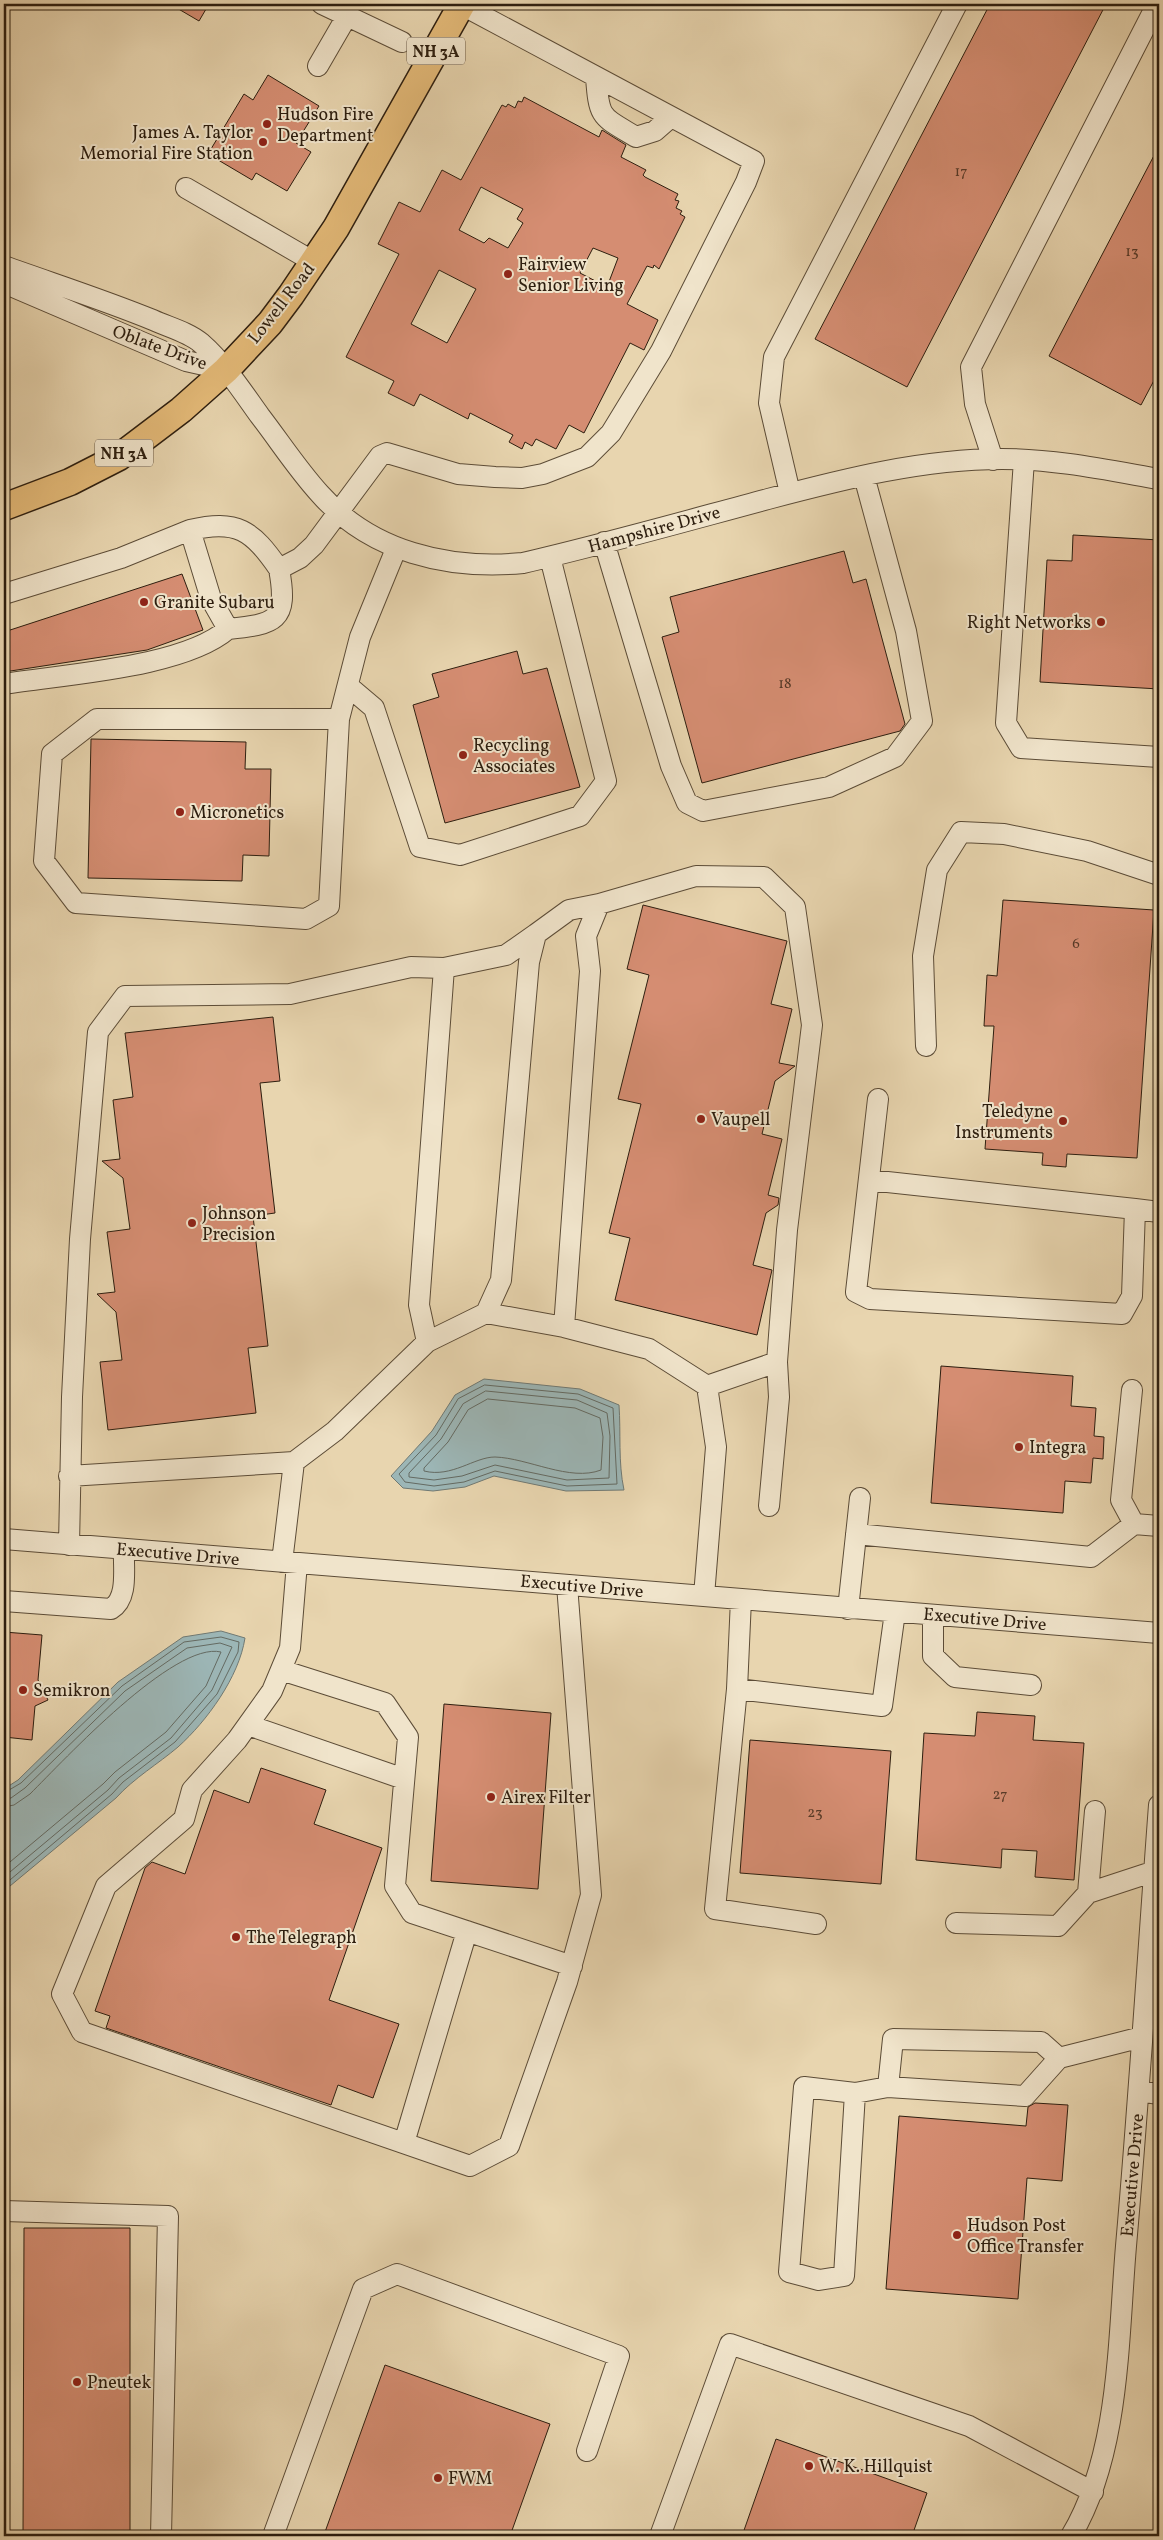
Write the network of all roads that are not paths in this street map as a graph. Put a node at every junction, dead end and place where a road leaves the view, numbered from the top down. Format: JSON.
{"nodes":[{"id":1,"x":322,"y":4,"type":"edge"},
{"id":2,"x":462,"y":4,"type":"edge"},
{"id":3,"x":957,"y":4,"type":"edge"},
{"id":4,"x":1157,"y":4,"type":"edge"},
{"id":5,"x":347,"y":16,"type":"junction"},
{"id":6,"x":402,"y":42,"type":"dead end"},
{"id":7,"x":318,"y":66,"type":"dead end"},
{"id":8,"x":596,"y":77,"type":"junction"},
{"id":9,"x":671,"y":117,"type":"junction"},
{"id":10,"x":186,"y":188,"type":"dead end"},
{"id":11,"x":314,"y":262,"type":"junction"},
{"id":12,"x":4,"y":266,"type":"edge"},
{"id":13,"x":4,"y":283,"type":"edge"},
{"id":14,"x":226,"y":370,"type":"junction"},
{"id":15,"x":993,"y":460,"type":"junction"},
{"id":16,"x":1024,"y":460,"type":"junction"},
{"id":17,"x":864,"y":476,"type":"junction"},
{"id":18,"x":1159,"y":479,"type":"edge"},
{"id":19,"x":790,"y":493,"type":"junction"},
{"id":20,"x":4,"y":507,"type":"edge"},
{"id":21,"x":338,"y":512,"type":"junction"},
{"id":22,"x":190,"y":530,"type":"junction"},
{"id":23,"x":604,"y":542,"type":"junction"},
{"id":24,"x":396,"y":549,"type":"junction"},
{"id":25,"x":550,"y":557,"type":"junction"},
{"id":26,"x":279,"y":569,"type":"junction"},
{"id":27,"x":4,"y":594,"type":"edge"},
{"id":28,"x":228,"y":629,"type":"junction"},
{"id":29,"x":4,"y":684,"type":"edge"},
{"id":30,"x":348,"y":686,"type":"junction"},
{"id":31,"x":339,"y":720,"type":"junction"},
{"id":32,"x":1159,"y":757,"type":"edge"},
{"id":33,"x":1159,"y":875,"type":"edge"},
{"id":34,"x":600,"y":904,"type":"junction"},
{"id":35,"x":536,"y":934,"type":"junction"},
{"id":36,"x":444,"y":968,"type":"junction"},
{"id":37,"x":926,"y":1046,"type":"dead end"},
{"id":38,"x":878,"y":1099,"type":"dead end"},
{"id":39,"x":869,"y":1180,"type":"junction"},
{"id":40,"x":1135,"y":1209,"type":"junction"},
{"id":41,"x":1159,"y":1212,"type":"edge"},
{"id":42,"x":486,"y":1313,"type":"junction"},
{"id":43,"x":564,"y":1327,"type":"junction"},
{"id":44,"x":426,"y":1342,"type":"junction"},
{"id":45,"x":777,"y":1362,"type":"junction"},
{"id":46,"x":707,"y":1386,"type":"junction"},
{"id":47,"x":1132,"y":1390,"type":"dead end"},
{"id":48,"x":294,"y":1462,"type":"junction"},
{"id":49,"x":69,"y":1476,"type":"junction"},
{"id":50,"x":860,"y":1498,"type":"dead end"},
{"id":51,"x":769,"y":1506,"type":"dead end"},
{"id":52,"x":1134,"y":1524,"type":"junction"},
{"id":53,"x":1159,"y":1526,"type":"edge"},
{"id":54,"x":856,"y":1534,"type":"junction"},
{"id":55,"x":4,"y":1540,"type":"edge"},
{"id":56,"x":69,"y":1545,"type":"junction"},
{"id":57,"x":124,"y":1550,"type":"junction"},
{"id":58,"x":289,"y":1563,"type":"junction"},
{"id":59,"x":567,"y":1585,"type":"junction"},
{"id":60,"x":704,"y":1596,"type":"junction"},
{"id":61,"x":741,"y":1599,"type":"junction"},
{"id":62,"x":4,"y":1601,"type":"edge"},
{"id":63,"x":848,"y":1609,"type":"junction"},
{"id":64,"x":895,"y":1612,"type":"junction"},
{"id":65,"x":933,"y":1615,"type":"junction"},
{"id":66,"x":1159,"y":1633,"type":"edge"},
{"id":67,"x":281,"y":1670,"type":"junction"},
{"id":68,"x":1031,"y":1685,"type":"dead end"},
{"id":69,"x":737,"y":1689,"type":"junction"},
{"id":70,"x":248,"y":1725,"type":"junction"},
{"id":71,"x":404,"y":1779,"type":"junction"},
{"id":72,"x":1095,"y":1811,"type":"dead end"},
{"id":73,"x":1159,"y":1817,"type":"edge"},
{"id":74,"x":1154,"y":1871,"type":"junction"},
{"id":75,"x":1088,"y":1893,"type":"junction"},
{"id":76,"x":956,"y":1923,"type":"dead end"},
{"id":77,"x":816,"y":1924,"type":"dead end"},
{"id":78,"x":467,"y":1931,"type":"junction"},
{"id":79,"x":572,"y":1966,"type":"junction"},
{"id":80,"x":1142,"y":2037,"type":"junction"},
{"id":81,"x":1059,"y":2058,"type":"junction"},
{"id":82,"x":888,"y":2088,"type":"junction"},
{"id":83,"x":1139,"y":2091,"type":"junction"},
{"id":84,"x":854,"y":2093,"type":"junction"},
{"id":85,"x":1159,"y":2094,"type":"edge"},
{"id":86,"x":404,"y":2143,"type":"junction"},
{"id":87,"x":4,"y":2212,"type":"edge"},
{"id":88,"x":587,"y":2451,"type":"dead end"},
{"id":89,"x":1093,"y":2492,"type":"junction"},
{"id":90,"x":161,"y":2536,"type":"edge"},
{"id":91,"x":272,"y":2536,"type":"edge"},
{"id":92,"x":660,"y":2536,"type":"edge"},
{"id":93,"x":1071,"y":2536,"type":"edge"}],
"edges":[{"from":1,"to":5,"type":"street"},
{"from":2,"to":8,"type":"street"},
{"from":2,"to":11,"type":"main road","name":"Lowell Road","number":"NH 3A"},
{"from":3,"to":19,"type":"street"},
{"from":4,"to":15,"type":"street"},
{"from":5,"to":6,"type":"street"},
{"from":5,"to":7,"type":"street"},
{"from":8,"to":9,"type":"street"},
{"from":8,"to":9,"type":"street"},
{"from":9,"to":21,"type":"street"},
{"from":10,"to":11,"type":"street"},
{"from":11,"to":14,"type":"main road","name":"Lowell Road","number":"NH 3A"},
{"from":12,"to":14,"type":"street","name":"Oblate Drive"},
{"from":13,"to":14,"type":"street","name":"Oblate Drive"},
{"from":14,"to":20,"type":"main road","name":"Lowell Road","number":"NH 3A"},
{"from":14,"to":21,"type":"street","name":"Hampshire Drive"},
{"from":15,"to":16,"type":"street","name":"Hampshire Drive"},
{"from":15,"to":17,"type":"street","name":"Hampshire Drive"},
{"from":16,"to":18,"type":"street","name":"Hampshire Drive"},
{"from":16,"to":32,"type":"street"},
{"from":17,"to":19,"type":"street","name":"Hampshire Drive"},
{"from":17,"to":23,"type":"street"},
{"from":19,"to":23,"type":"street","name":"Hampshire Drive"},
{"from":21,"to":24,"type":"street","name":"Hampshire Drive"},
{"from":21,"to":26,"type":"street"},
{"from":22,"to":26,"type":"street"},
{"from":22,"to":27,"type":"street"},
{"from":22,"to":28,"type":"street"},
{"from":23,"to":25,"type":"street","name":"Hampshire Drive"},
{"from":24,"to":25,"type":"street","name":"Hampshire Drive"},
{"from":24,"to":30,"type":"street"},
{"from":25,"to":30,"type":"street"},
{"from":26,"to":28,"type":"street"},
{"from":28,"to":29,"type":"street"},
{"from":30,"to":31,"type":"street"},
{"from":31,"to":31,"type":"street"},
{"from":33,"to":37,"type":"street"},
{"from":34,"to":35,"type":"street"},
{"from":34,"to":43,"type":"street"},
{"from":34,"to":45,"type":"street"},
{"from":35,"to":36,"type":"street"},
{"from":35,"to":42,"type":"street"},
{"from":36,"to":44,"type":"street"},
{"from":36,"to":49,"type":"street"},
{"from":38,"to":39,"type":"street"},
{"from":39,"to":40,"type":"street"},
{"from":39,"to":40,"type":"street"},
{"from":40,"to":41,"type":"street"},
{"from":42,"to":43,"type":"street"},
{"from":42,"to":44,"type":"street"},
{"from":43,"to":46,"type":"street"},
{"from":44,"to":48,"type":"street"},
{"from":45,"to":46,"type":"street"},
{"from":45,"to":51,"type":"street"},
{"from":46,"to":60,"type":"street"},
{"from":47,"to":52,"type":"street"},
{"from":48,"to":49,"type":"street"},
{"from":48,"to":58,"type":"street"},
{"from":49,"to":56,"type":"street"},
{"from":50,"to":54,"type":"street"},
{"from":52,"to":53,"type":"street"},
{"from":52,"to":54,"type":"street"},
{"from":54,"to":63,"type":"street"},
{"from":55,"to":56,"type":"street","name":"Executive Drive"},
{"from":56,"to":57,"type":"street","name":"Executive Drive"},
{"from":57,"to":58,"type":"street","name":"Executive Drive"},
{"from":57,"to":62,"type":"street"},
{"from":58,"to":59,"type":"street","name":"Executive Drive"},
{"from":58,"to":67,"type":"street"},
{"from":59,"to":60,"type":"street","name":"Executive Drive"},
{"from":59,"to":79,"type":"street"},
{"from":60,"to":61,"type":"street","name":"Executive Drive"},
{"from":61,"to":63,"type":"street","name":"Executive Drive"},
{"from":61,"to":69,"type":"street"},
{"from":63,"to":64,"type":"street","name":"Executive Drive"},
{"from":64,"to":65,"type":"street","name":"Executive Drive"},
{"from":64,"to":69,"type":"street"},
{"from":65,"to":66,"type":"street","name":"Executive Drive"},
{"from":65,"to":68,"type":"street"},
{"from":67,"to":70,"type":"street"},
{"from":67,"to":71,"type":"street"},
{"from":69,"to":77,"type":"street"},
{"from":70,"to":71,"type":"street"},
{"from":70,"to":86,"type":"street"},
{"from":71,"to":78,"type":"street"},
{"from":72,"to":75,"type":"street"},
{"from":73,"to":74,"type":"street","name":"Executive Drive"},
{"from":74,"to":75,"type":"street"},
{"from":74,"to":80,"type":"street","name":"Executive Drive"},
{"from":75,"to":76,"type":"street"},
{"from":78,"to":79,"type":"street"},
{"from":78,"to":86,"type":"street"},
{"from":79,"to":86,"type":"street"},
{"from":80,"to":81,"type":"street"},
{"from":80,"to":83,"type":"street","name":"Executive Drive"},
{"from":81,"to":82,"type":"street"},
{"from":81,"to":82,"type":"street"},
{"from":82,"to":84,"type":"street"},
{"from":83,"to":85,"type":"street"},
{"from":83,"to":89,"type":"street","name":"Executive Drive"},
{"from":84,"to":84,"type":"street"},
{"from":87,"to":90,"type":"street"},
{"from":88,"to":91,"type":"street"},
{"from":89,"to":92,"type":"street"},
{"from":89,"to":93,"type":"street","name":"Executive Drive"}]}
